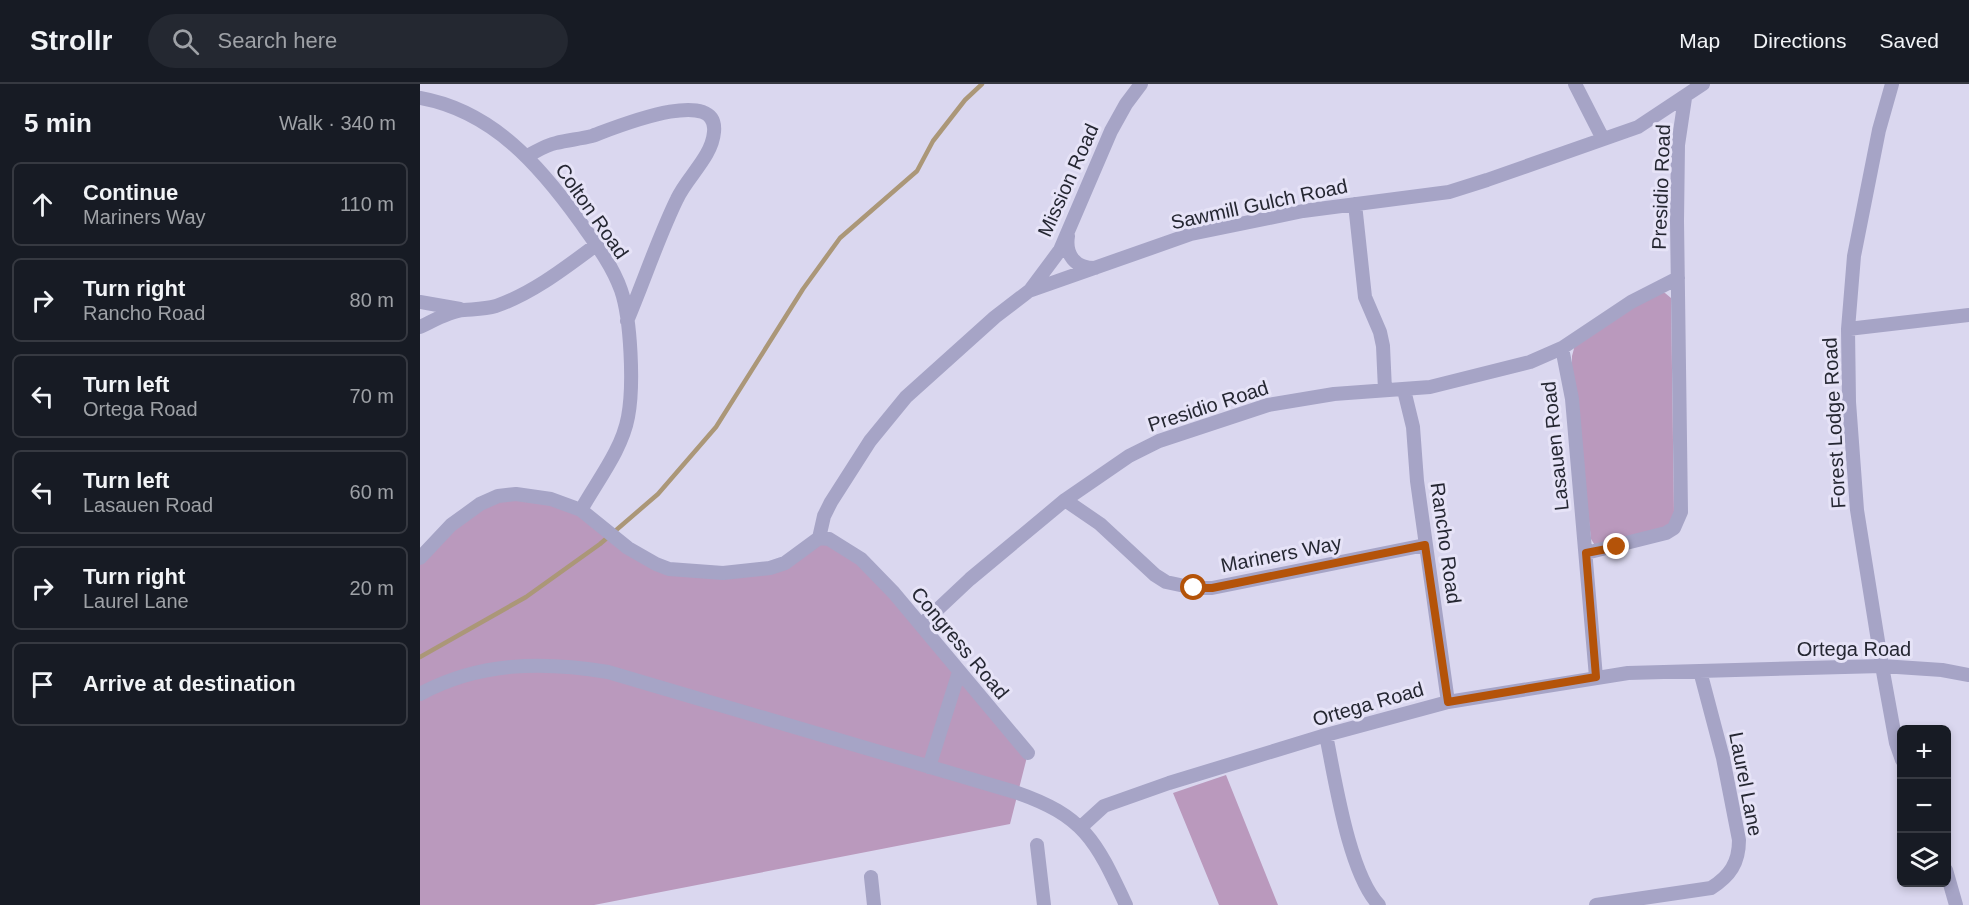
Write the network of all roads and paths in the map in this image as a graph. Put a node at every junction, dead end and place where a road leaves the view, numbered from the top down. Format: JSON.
{"nodes":[{"id":1,"x":1142,"y":84,"type":"edge"},
{"id":2,"x":1575,"y":84,"type":"edge"},
{"id":3,"x":1703,"y":84,"type":"edge"},
{"id":4,"x":1892,"y":84,"type":"edge"},
{"id":5,"x":420,"y":98,"type":"edge"},
{"id":6,"x":1684,"y":98,"type":"junction"},
{"id":7,"x":1603,"y":139,"type":"junction"},
{"id":8,"x":527,"y":156,"type":"junction"},
{"id":9,"x":1354,"y":204,"type":"junction"},
{"id":10,"x":1068,"y":234,"type":"junction"},
{"id":11,"x":596,"y":245,"type":"junction"},
{"id":12,"x":1096,"y":268,"type":"junction"},
{"id":13,"x":1678,"y":278,"type":"junction"},
{"id":14,"x":1029,"y":291,"type":"junction"},
{"id":15,"x":420,"y":302,"type":"edge"},
{"id":16,"x":462,"y":310,"type":"junction"},
{"id":17,"x":1969,"y":315,"type":"edge"},
{"id":18,"x":627,"y":321,"type":"junction"},
{"id":19,"x":420,"y":327,"type":"edge"},
{"id":20,"x":1848,"y":329,"type":"junction"},
{"id":21,"x":1562,"y":348,"type":"junction"},
{"id":22,"x":1385,"y":390,"type":"junction"},
{"id":23,"x":1404,"y":390,"type":"junction"},
{"id":24,"x":1065,"y":500,"type":"junction"},
{"id":25,"x":581,"y":510,"type":"junction"},
{"id":26,"x":819,"y":538,"type":"junction"},
{"id":27,"x":1425,"y":545,"type":"junction"},
{"id":28,"x":1586,"y":553,"type":"junction"},
{"id":29,"x":420,"y":558,"type":"edge"},
{"id":30,"x":921,"y":625,"type":"junction"},
{"id":31,"x":1882,"y":666,"type":"junction"},
{"id":32,"x":1700,"y":671,"type":"junction"},
{"id":33,"x":959,"y":672,"type":"junction"},
{"id":34,"x":1969,"y":675,"type":"edge"},
{"id":35,"x":1596,"y":677,"type":"junction"},
{"id":36,"x":420,"y":694,"type":"edge"},
{"id":37,"x":1448,"y":702,"type":"junction"},
{"id":38,"x":1326,"y":735,"type":"junction"},
{"id":39,"x":1897,"y":746,"type":"edge"},
{"id":40,"x":1028,"y":753,"type":"dead end"},
{"id":41,"x":929,"y":767,"type":"junction"},
{"id":42,"x":1081,"y":827,"type":"junction"},
{"id":43,"x":1037,"y":844,"type":"dead end"},
{"id":44,"x":872,"y":878,"type":"dead end"},
{"id":45,"x":1951,"y":886,"type":"edge"},
{"id":46,"x":874,"y":905,"type":"edge"},
{"id":47,"x":1044,"y":905,"type":"edge"},
{"id":48,"x":1126,"y":905,"type":"edge"},
{"id":49,"x":1379,"y":905,"type":"edge"},
{"id":50,"x":1596,"y":905,"type":"edge"},
{"id":51,"x":1956,"y":905,"type":"edge"}],
"edges":[{"from":1,"to":10,"type":"street","name":"Mission Road"},
{"from":2,"to":7,"type":"street"},
{"from":3,"to":6,"type":"street","name":"Sawmill Gulch Road"},
{"from":4,"to":20,"type":"street","name":"Forest Lodge Road"},
{"from":5,"to":8,"type":"street","name":"Colton Road"},
{"from":6,"to":7,"type":"street","name":"Sawmill Gulch Road"},
{"from":6,"to":13,"type":"street","name":"Presidio Road"},
{"from":7,"to":9,"type":"street","name":"Sawmill Gulch Road"},
{"from":8,"to":11,"type":"street","name":"Colton Road"},
{"from":8,"to":18,"type":"street"},
{"from":9,"to":12,"type":"street","name":"Sawmill Gulch Road"},
{"from":9,"to":22,"type":"street"},
{"from":10,"to":12,"type":"street"},
{"from":10,"to":14,"type":"street","name":"Mission Road"},
{"from":11,"to":16,"type":"street"},
{"from":11,"to":18,"type":"street","name":"Colton Road"},
{"from":12,"to":14,"type":"street","name":"Sawmill Gulch Road"},
{"from":13,"to":21,"type":"street"},
{"from":13,"to":28,"type":"street"},
{"from":14,"to":26,"type":"street","name":"Sawmill Gulch Road"},
{"from":15,"to":16,"type":"street"},
{"from":16,"to":19,"type":"street"},
{"from":17,"to":20,"type":"street"},
{"from":18,"to":25,"type":"street","name":"Colton Road"},
{"from":20,"to":31,"type":"street","name":"Forest Lodge Road"},
{"from":21,"to":23,"type":"street","name":"Presidio Road"},
{"from":21,"to":28,"type":"street","name":"Lasauen Road"},
{"from":22,"to":23,"type":"street","name":"Presidio Road"},
{"from":22,"to":24,"type":"street","name":"Presidio Road"},
{"from":23,"to":27,"type":"street","name":"Rancho Road"},
{"from":24,"to":27,"type":"street","name":"Mariners Way"},
{"from":24,"to":30,"type":"street","name":"Presidio Road"},
{"from":25,"to":26,"type":"street"},
{"from":25,"to":29,"type":"street"},
{"from":26,"to":30,"type":"street","name":"Congress Road"},
{"from":27,"to":37,"type":"street","name":"Rancho Road"},
{"from":28,"to":35,"type":"street","name":"Lasauen Road"},
{"from":30,"to":33,"type":"street","name":"Congress Road"},
{"from":31,"to":32,"type":"street","name":"Ortega Road"},
{"from":31,"to":34,"type":"street","name":"Ortega Road"},
{"from":31,"to":39,"type":"street","name":"Forest Lodge Road"},
{"from":32,"to":35,"type":"street","name":"Ortega Road"},
{"from":32,"to":50,"type":"street","name":"Laurel Lane"},
{"from":33,"to":40,"type":"street","name":"Congress Road"},
{"from":33,"to":41,"type":"street"},
{"from":35,"to":37,"type":"street","name":"Ortega Road"},
{"from":36,"to":41,"type":"street"},
{"from":37,"to":38,"type":"street","name":"Ortega Road"},
{"from":38,"to":42,"type":"street","name":"Ortega Road"},
{"from":38,"to":49,"type":"street"},
{"from":41,"to":42,"type":"street"},
{"from":42,"to":48,"type":"street"},
{"from":43,"to":47,"type":"street"},
{"from":44,"to":46,"type":"street"},
{"from":45,"to":51,"type":"street"}]}
